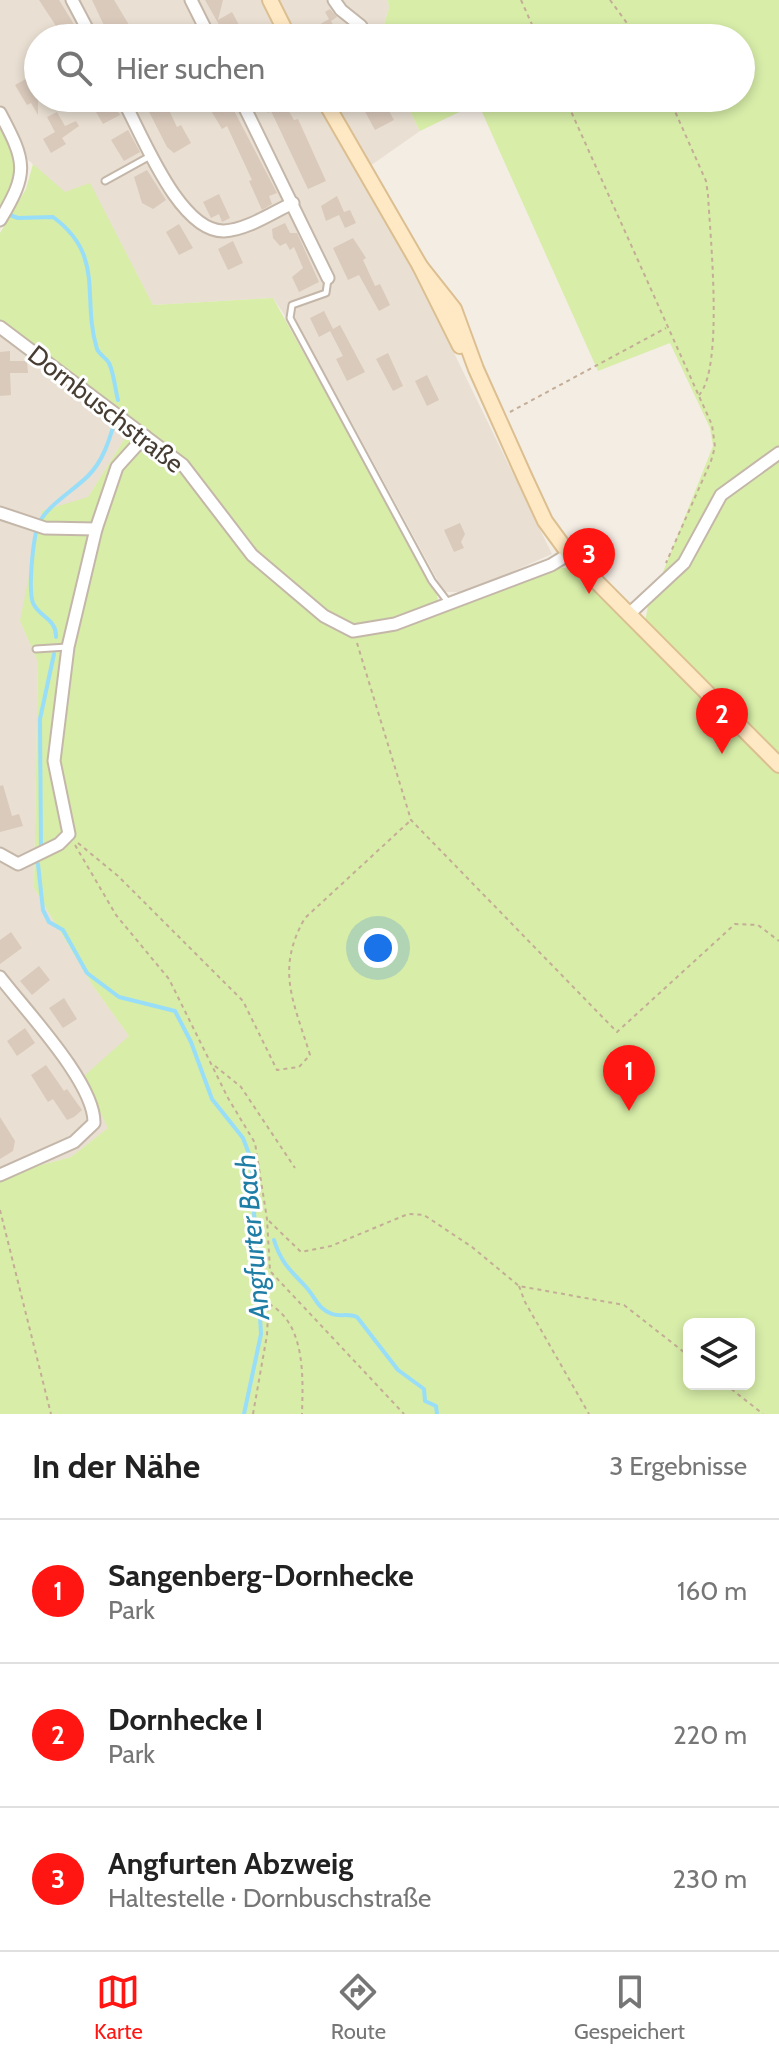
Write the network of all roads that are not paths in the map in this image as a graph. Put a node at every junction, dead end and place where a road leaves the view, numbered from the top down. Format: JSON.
{"nodes":[{"id":1,"x":72,"y":0,"type":"edge"},
{"id":2,"x":191,"y":0,"type":"edge"},
{"id":3,"x":270,"y":0,"type":"edge"},
{"id":4,"x":334,"y":0,"type":"edge"},
{"id":5,"x":85,"y":24,"type":"edge"},
{"id":6,"x":203,"y":24,"type":"edge"},
{"id":7,"x":282,"y":24,"type":"edge"},
{"id":8,"x":358,"y":24,"type":"edge"},
{"id":9,"x":130,"y":112,"type":"edge"},
{"id":10,"x":247,"y":112,"type":"edge"},
{"id":11,"x":331,"y":112,"type":"edge"},
{"id":12,"x":0,"y":113,"type":"edge"},
{"id":13,"x":153,"y":154,"type":"junction"},
{"id":14,"x":105,"y":181,"type":"dead end"},
{"id":15,"x":293,"y":203,"type":"junction"},
{"id":16,"x":0,"y":220,"type":"edge"},
{"id":17,"x":328,"y":278,"type":"joint"},
{"id":18,"x":0,"y":327,"type":"edge"},
{"id":19,"x":145,"y":436,"type":"junction"},
{"id":20,"x":779,"y":453,"type":"edge"},
{"id":21,"x":0,"y":513,"type":"edge"},
{"id":22,"x":96,"y":529,"type":"junction"},
{"id":23,"x":569,"y":554,"type":"junction"},
{"id":24,"x":449,"y":603,"type":"junction"},
{"id":25,"x":628,"y":615,"type":"junction"},
{"id":26,"x":68,"y":647,"type":"junction"},
{"id":27,"x":36,"y":649,"type":"dead end"},
{"id":28,"x":779,"y":765,"type":"edge"},
{"id":29,"x":0,"y":854,"type":"edge"},
{"id":30,"x":0,"y":977,"type":"edge"},
{"id":31,"x":0,"y":1175,"type":"edge"}],
"edges":[{"from":1,"to":5,"type":"street"},
{"from":2,"to":6,"type":"street"},
{"from":3,"to":7,"type":"main road"},
{"from":4,"to":8,"type":"street"},
{"from":9,"to":13,"type":"street"},
{"from":10,"to":15,"type":"street"},
{"from":11,"to":23,"type":"main road"},
{"from":12,"to":16,"type":"street"},
{"from":13,"to":14,"type":"lane"},
{"from":13,"to":15,"type":"street"},
{"from":15,"to":17,"type":"street"},
{"from":17,"to":24,"type":"lane"},
{"from":18,"to":19,"type":"street","name":"Dornbuschstraße"},
{"from":19,"to":22,"type":"street"},
{"from":19,"to":24,"type":"street","name":"Dornbuschstraße"},
{"from":20,"to":25,"type":"street"},
{"from":21,"to":22,"type":"street"},
{"from":22,"to":26,"type":"street"},
{"from":23,"to":24,"type":"street"},
{"from":23,"to":25,"type":"main road"},
{"from":25,"to":28,"type":"main road"},
{"from":26,"to":27,"type":"lane"},
{"from":26,"to":29,"type":"street"},
{"from":30,"to":31,"type":"street"}]}
